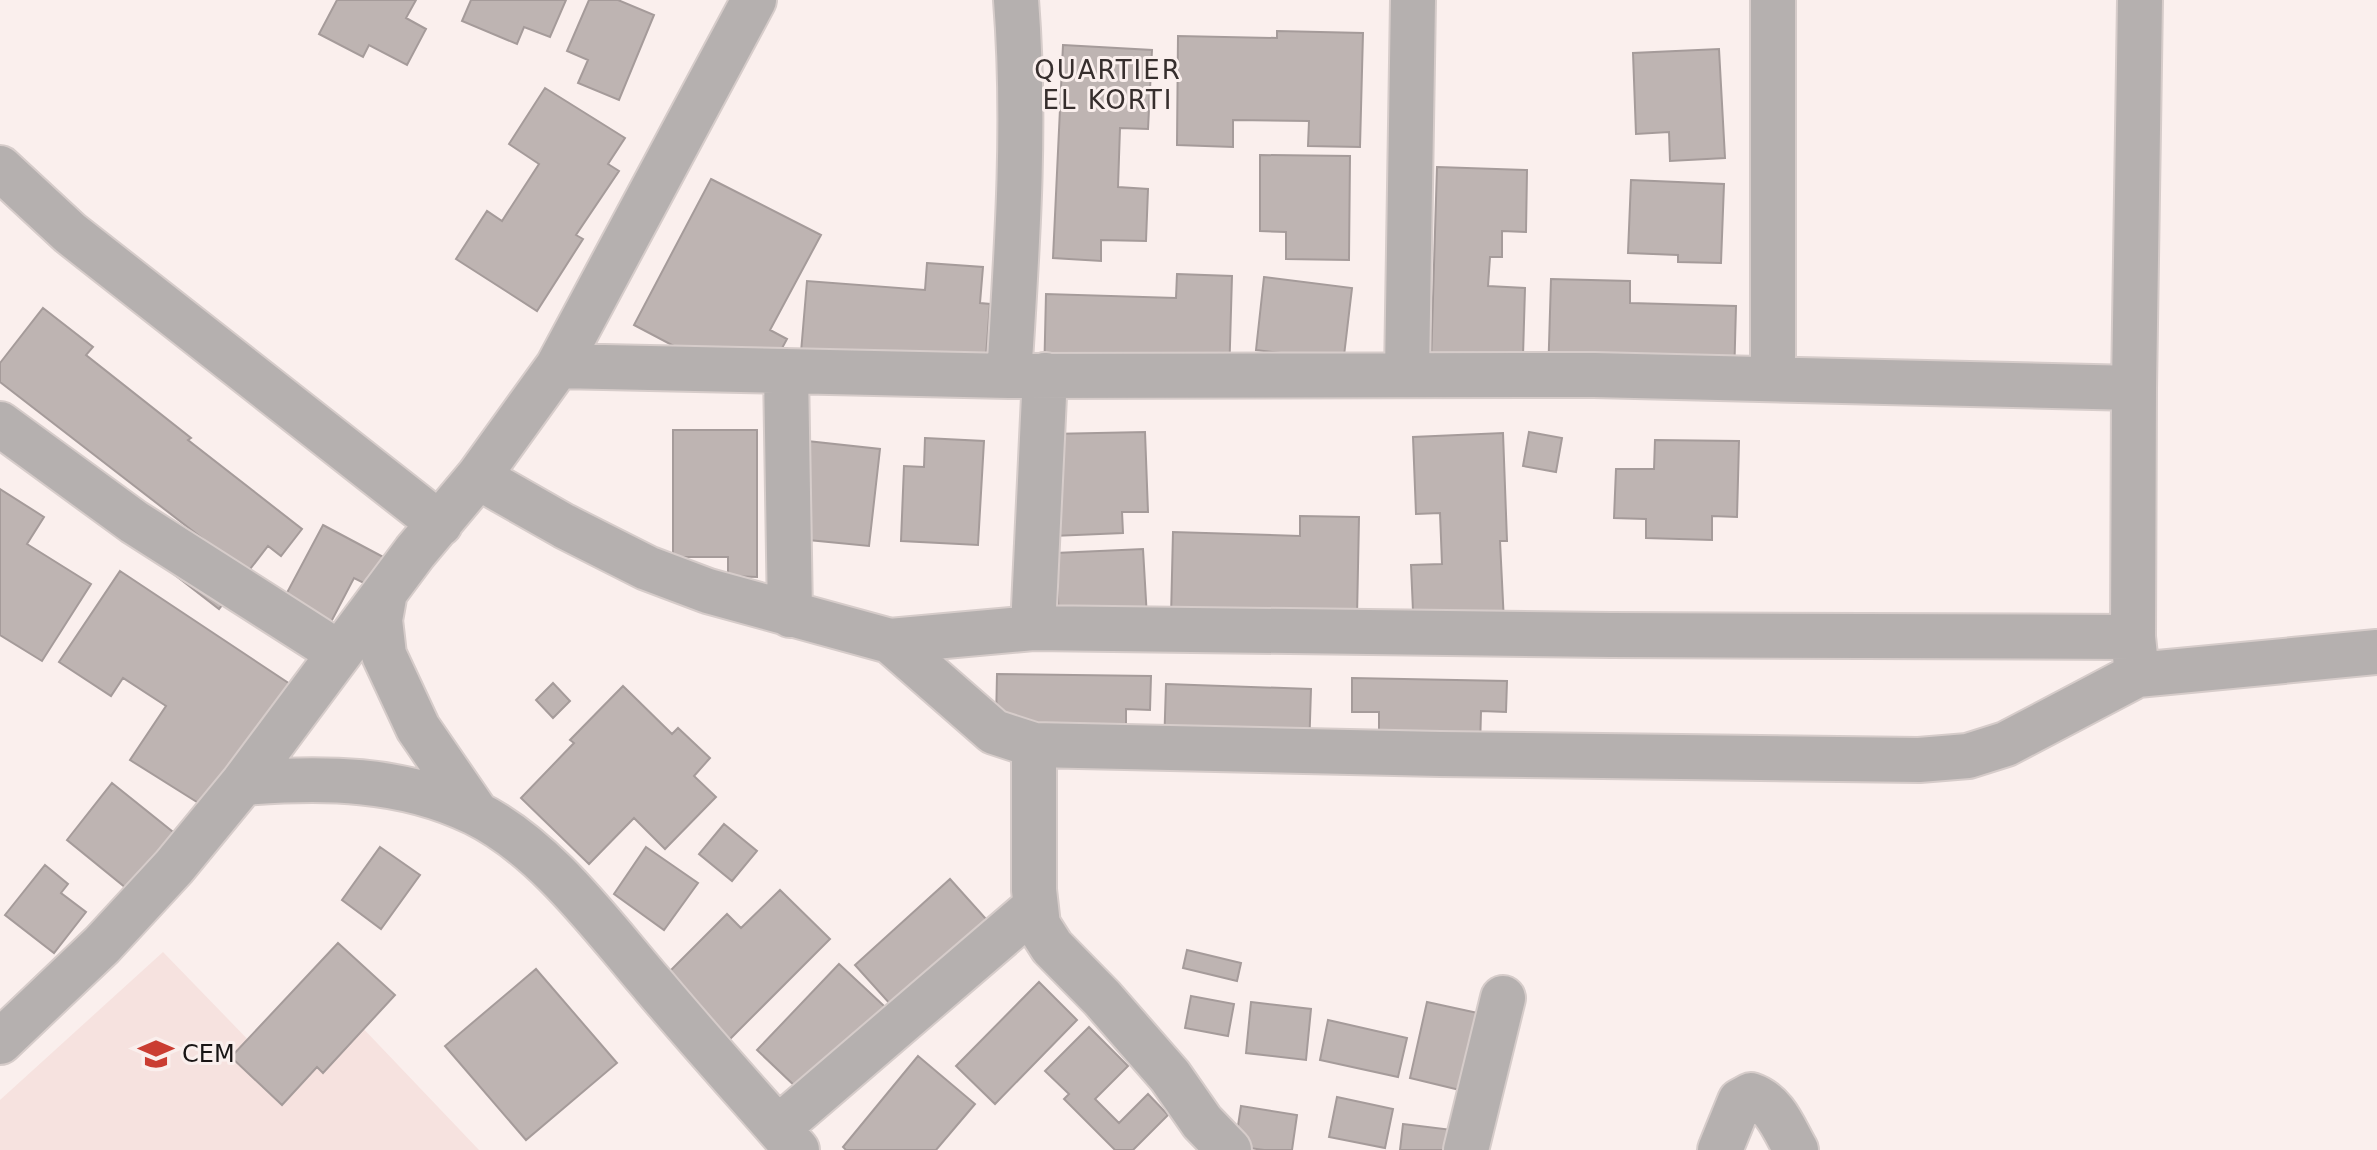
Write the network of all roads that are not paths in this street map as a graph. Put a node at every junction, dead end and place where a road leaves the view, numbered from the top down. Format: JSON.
{"nodes":[{"id":1,"x":754,"y":0,"type":"edge"},
{"id":2,"x":1016,"y":0,"type":"edge"},
{"id":3,"x":1413,"y":0,"type":"edge"},
{"id":4,"x":1773,"y":0,"type":"edge"},
{"id":5,"x":2140,"y":0,"type":"edge"},
{"id":6,"x":0,"y":168,"type":"edge"},
{"id":7,"x":558,"y":366,"type":"junction"},
{"id":8,"x":786,"y":371,"type":"junction"},
{"id":9,"x":1407,"y":374,"type":"junction"},
{"id":10,"x":1027,"y":376,"type":"junction"},
{"id":11,"x":1773,"y":377,"type":"junction"},
{"id":12,"x":2134,"y":388,"type":"junction"},
{"id":13,"x":0,"y":424,"type":"edge"},
{"id":14,"x":478,"y":477,"type":"junction"},
{"id":15,"x":440,"y":524,"type":"junction"},
{"id":16,"x":385,"y":592,"type":"junction"},
{"id":17,"x":790,"y":615,"type":"junction"},
{"id":18,"x":1033,"y":628,"type":"junction"},
{"id":19,"x":890,"y":641,"type":"junction"},
{"id":20,"x":2377,"y":652,"type":"edge"},
{"id":21,"x":339,"y":653,"type":"junction"},
{"id":22,"x":2135,"y":656,"type":"junction"},
{"id":23,"x":1034,"y":745,"type":"junction"},
{"id":24,"x":243,"y":783,"type":"junction"},
{"id":25,"x":477,"y":814,"type":"junction"},
{"id":26,"x":1034,"y":908,"type":"junction"},
{"id":27,"x":1503,"y":998,"type":"dead end"},
{"id":28,"x":0,"y":1042,"type":"edge"},
{"id":29,"x":787,"y":1139,"type":"edge"},
{"id":30,"x":1229,"y":1150,"type":"edge"},
{"id":31,"x":1466,"y":1150,"type":"edge"},
{"id":32,"x":1720,"y":1150,"type":"edge"},
{"id":33,"x":1796,"y":1150,"type":"edge"}],
"edges":[{"from":1,"to":7,"type":"street"},
{"from":2,"to":10,"type":"street"},
{"from":3,"to":9,"type":"street"},
{"from":4,"to":11,"type":"street"},
{"from":5,"to":12,"type":"street"},
{"from":6,"to":15,"type":"street"},
{"from":7,"to":8,"type":"street"},
{"from":7,"to":14,"type":"street"},
{"from":8,"to":10,"type":"street"},
{"from":8,"to":17,"type":"street"},
{"from":9,"to":10,"type":"street"},
{"from":9,"to":11,"type":"street"},
{"from":10,"to":18,"type":"street"},
{"from":11,"to":12,"type":"street"},
{"from":12,"to":22,"type":"street"},
{"from":13,"to":21,"type":"street"},
{"from":14,"to":15,"type":"street"},
{"from":14,"to":17,"type":"street"},
{"from":15,"to":16,"type":"street"},
{"from":16,"to":21,"type":"street"},
{"from":16,"to":25,"type":"street"},
{"from":17,"to":19,"type":"street"},
{"from":18,"to":19,"type":"street"},
{"from":18,"to":22,"type":"street"},
{"from":19,"to":23,"type":"street"},
{"from":20,"to":22,"type":"street"},
{"from":21,"to":24,"type":"street"},
{"from":22,"to":23,"type":"street"},
{"from":23,"to":26,"type":"street"},
{"from":24,"to":25,"type":"street"},
{"from":24,"to":28,"type":"street"},
{"from":25,"to":29,"type":"street"},
{"from":26,"to":29,"type":"street"},
{"from":26,"to":30,"type":"street"},
{"from":27,"to":31,"type":"street"},
{"from":32,"to":33,"type":"street"}]}
